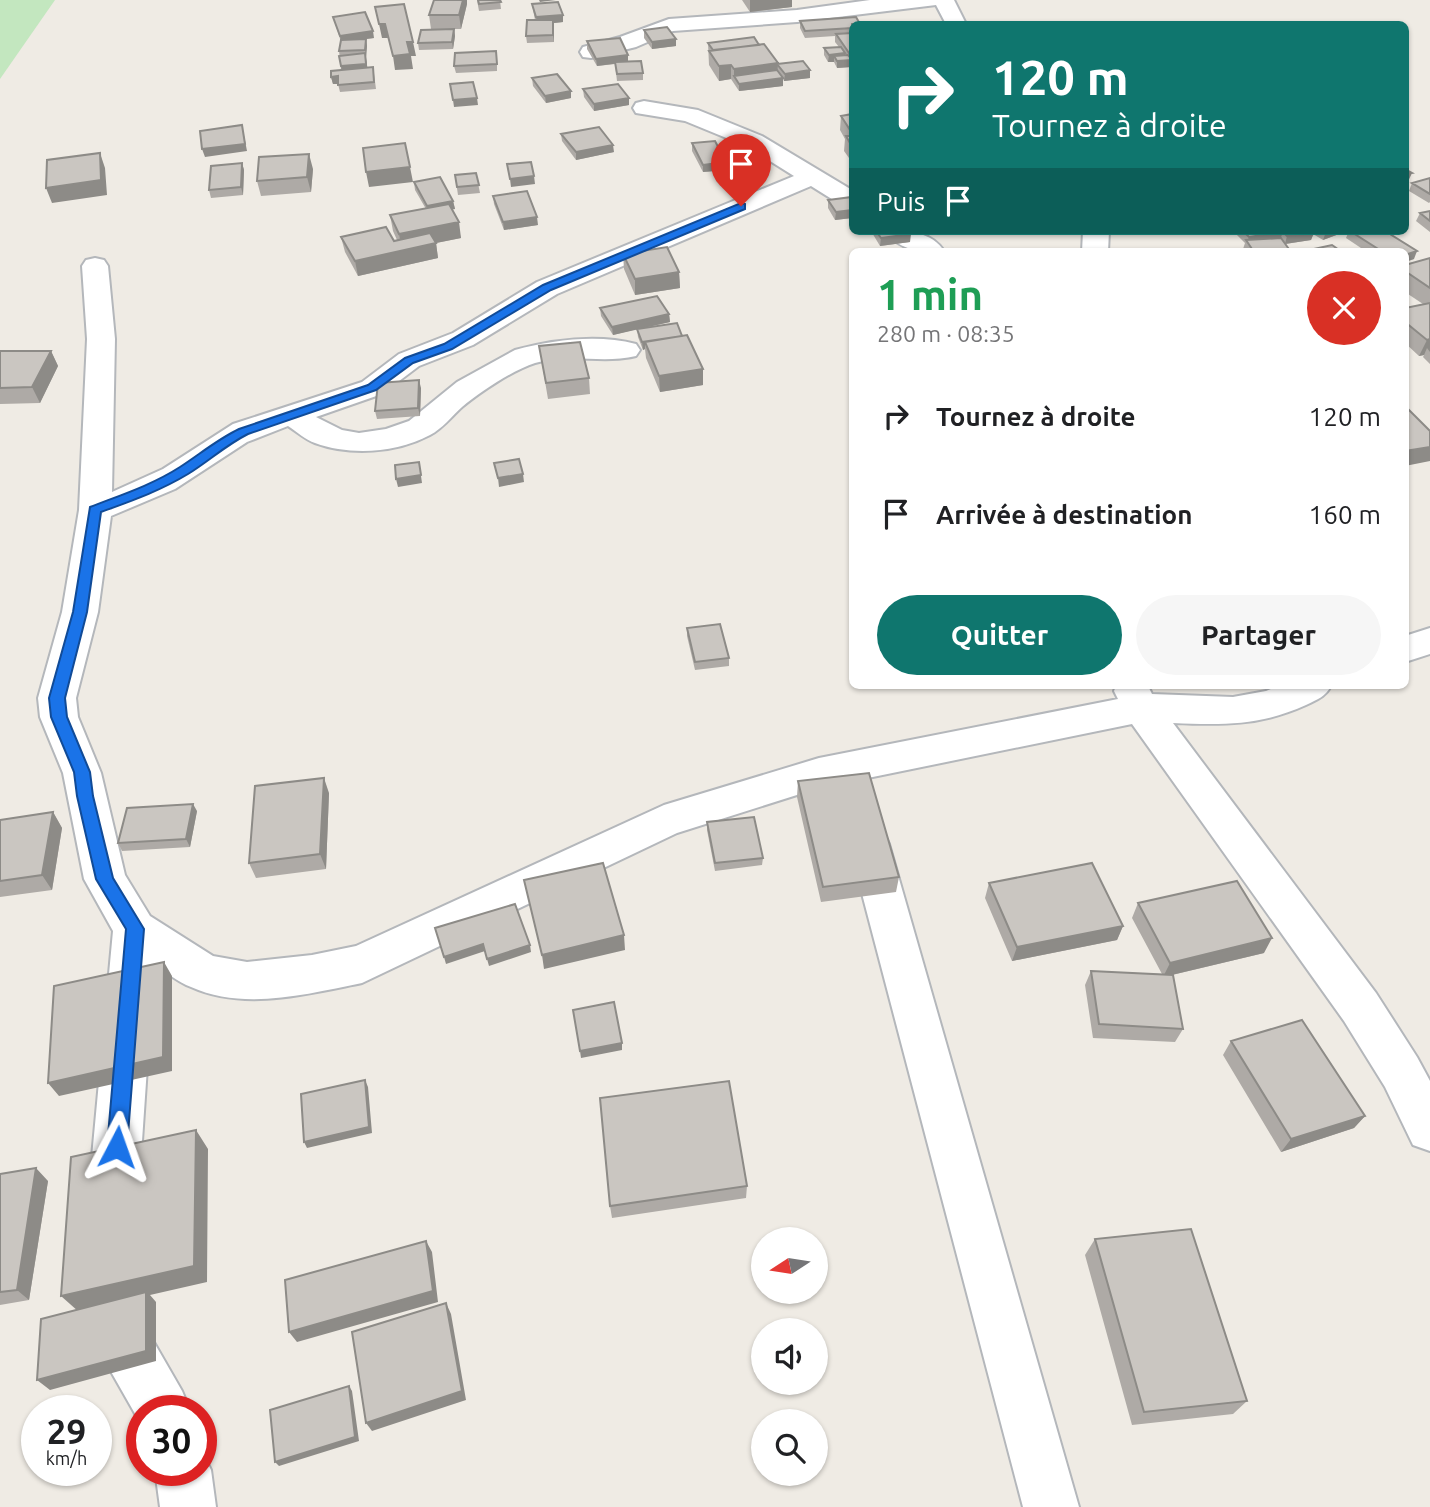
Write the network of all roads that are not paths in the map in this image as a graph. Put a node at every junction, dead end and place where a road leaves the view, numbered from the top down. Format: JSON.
{"nodes":[{"id":1,"x":933,"y":0,"type":"edge"},
{"id":2,"x":944,"y":0,"type":"edge"},
{"id":3,"x":954,"y":21,"type":"edge"},
{"id":4,"x":591,"y":52,"type":"edge"},
{"id":5,"x":644,"y":108,"type":"dead end"},
{"id":6,"x":814,"y":176,"type":"junction"},
{"id":7,"x":849,"y":199,"type":"edge"},
{"id":8,"x":905,"y":235,"type":"edge"},
{"id":9,"x":926,"y":248,"type":"edge"},
{"id":10,"x":95,"y":266,"type":"dead end"},
{"id":11,"x":626,"y":350,"type":"dead end"},
{"id":12,"x":293,"y":416,"type":"junction"},
{"id":13,"x":95,"y":510,"type":"junction"},
{"id":14,"x":1430,"y":641,"type":"edge"},
{"id":15,"x":1409,"y":648,"type":"edge"},
{"id":16,"x":1306,"y":689,"type":"edge"},
{"id":17,"x":1136,"y":697,"type":"edge"},
{"id":18,"x":848,"y":768,"type":"junction"},
{"id":19,"x":135,"y":929,"type":"junction"},
{"id":20,"x":1430,"y":1129,"type":"edge"},
{"id":21,"x":154,"y":1395,"type":"edge"},
{"id":22,"x":185,"y":1486,"type":"edge"},
{"id":23,"x":188,"y":1507,"type":"edge"},
{"id":24,"x":1051,"y":1507,"type":"edge"}],
"edges":[{"from":1,"to":4,"type":"street"},
{"from":2,"to":3,"type":"street"},
{"from":5,"to":6,"type":"street"},
{"from":6,"to":7,"type":"street"},
{"from":6,"to":12,"type":"street"},
{"from":8,"to":9,"type":"street"},
{"from":10,"to":13,"type":"street"},
{"from":11,"to":12,"type":"street"},
{"from":12,"to":13,"type":"street"},
{"from":13,"to":19,"type":"street"},
{"from":14,"to":15,"type":"street"},
{"from":16,"to":17,"type":"street"},
{"from":17,"to":18,"type":"street"},
{"from":17,"to":20,"type":"street"},
{"from":18,"to":19,"type":"street"},
{"from":18,"to":24,"type":"street"},
{"from":19,"to":21,"type":"street"},
{"from":22,"to":23,"type":"street"}]}
